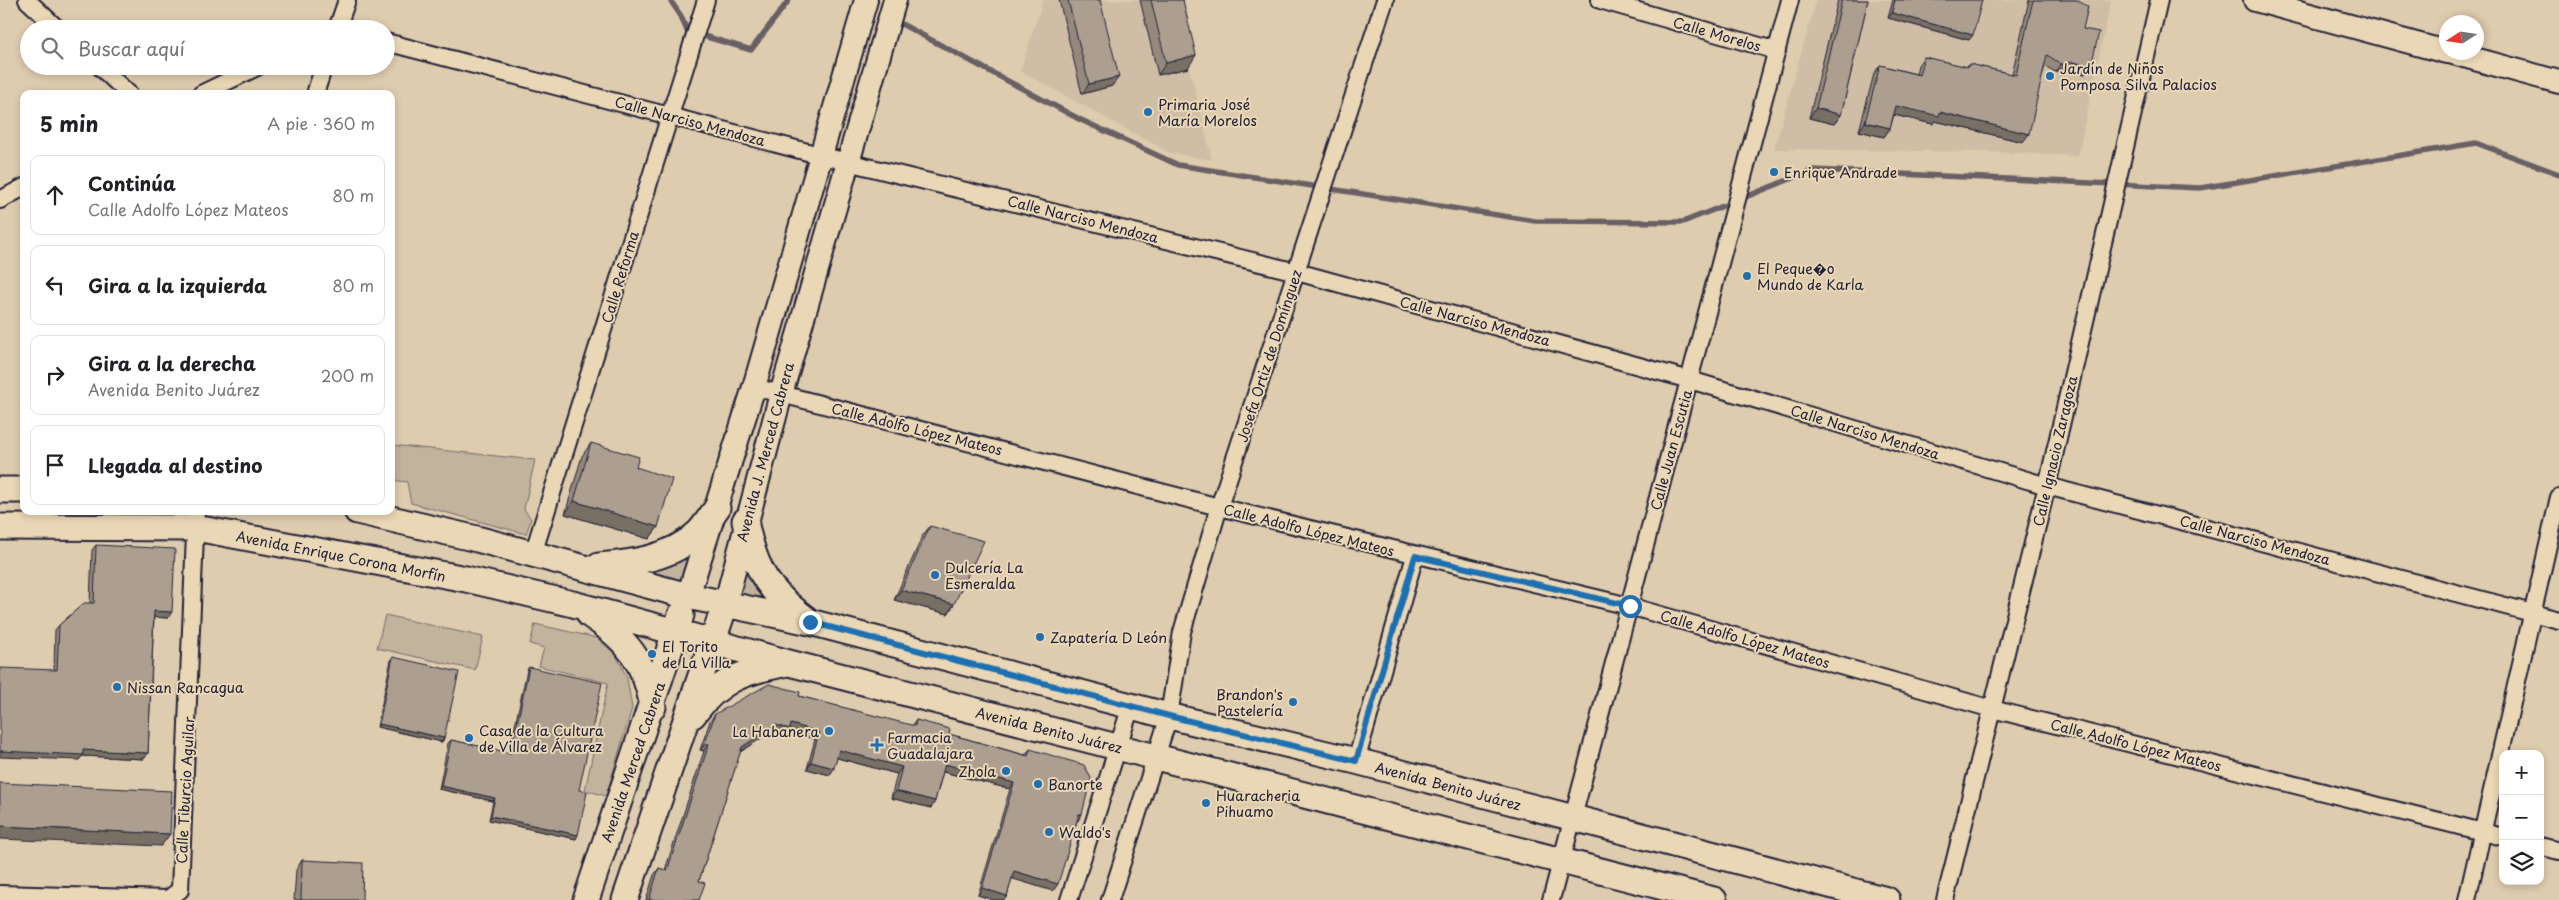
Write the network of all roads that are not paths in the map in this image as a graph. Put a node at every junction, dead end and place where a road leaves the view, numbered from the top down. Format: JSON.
{"nodes":[{"id":1,"x":27,"y":0,"type":"edge"},
{"id":2,"x":347,"y":0,"type":"edge"},
{"id":3,"x":706,"y":0,"type":"edge"},
{"id":4,"x":1385,"y":0,"type":"edge"},
{"id":5,"x":1600,"y":0,"type":"edge"},
{"id":6,"x":1790,"y":0,"type":"edge"},
{"id":7,"x":2159,"y":0,"type":"edge"},
{"id":8,"x":2255,"y":0,"type":"edge"},
{"id":9,"x":863,"y":7,"type":"edge"},
{"id":10,"x":892,"y":11,"type":"edge"},
{"id":11,"x":48,"y":20,"type":"edge"},
{"id":12,"x":340,"y":20,"type":"edge"},
{"id":13,"x":395,"y":44,"type":"edge"},
{"id":14,"x":2439,"y":50,"type":"edge"},
{"id":15,"x":1777,"y":51,"type":"junction"},
{"id":16,"x":2478,"y":60,"type":"edge"},
{"id":17,"x":109,"y":75,"type":"edge"},
{"id":18,"x":240,"y":75,"type":"edge"},
{"id":19,"x":321,"y":75,"type":"edge"},
{"id":20,"x":2559,"y":82,"type":"edge"},
{"id":21,"x":125,"y":90,"type":"edge"},
{"id":22,"x":209,"y":90,"type":"edge"},
{"id":23,"x":316,"y":90,"type":"edge"},
{"id":24,"x":670,"y":116,"type":"junction"},
{"id":25,"x":819,"y":155,"type":"junction"},
{"id":26,"x":849,"y":161,"type":"junction"},
{"id":27,"x":20,"y":189,"type":"edge"},
{"id":28,"x":0,"y":200,"type":"edge"},
{"id":29,"x":1297,"y":272,"type":"junction"},
{"id":30,"x":1690,"y":380,"type":"junction"},
{"id":31,"x":754,"y":387,"type":"junction"},
{"id":32,"x":780,"y":394,"type":"junction"},
{"id":33,"x":2047,"y":486,"type":"junction"},
{"id":34,"x":0,"y":490,"type":"edge"},
{"id":35,"x":20,"y":490,"type":"edge"},
{"id":36,"x":2559,"y":496,"type":"edge"},
{"id":37,"x":1219,"y":507,"type":"junction"},
{"id":38,"x":717,"y":508,"type":"junction"},
{"id":39,"x":373,"y":515,"type":"edge"},
{"id":40,"x":196,"y":520,"type":"edge"},
{"id":41,"x":745,"y":521,"type":"junction"},
{"id":42,"x":0,"y":526,"type":"edge"},
{"id":43,"x":533,"y":554,"type":"junction"},
{"id":44,"x":1415,"y":556,"type":"junction"},
{"id":45,"x":580,"y":567,"type":"junction"},
{"id":46,"x":688,"y":596,"type":"junction"},
{"id":47,"x":573,"y":604,"type":"junction"},
{"id":48,"x":725,"y":605,"type":"junction"},
{"id":49,"x":1630,"y":606,"type":"junction"},
{"id":50,"x":2532,"y":613,"type":"junction"},
{"id":51,"x":2559,"y":620,"type":"edge"},
{"id":52,"x":810,"y":622,"type":"junction"},
{"id":53,"x":676,"y":631,"type":"junction"},
{"id":54,"x":712,"y":641,"type":"junction"},
{"id":55,"x":788,"y":663,"type":"junction"},
{"id":56,"x":1131,"y":706,"type":"junction"},
{"id":57,"x":652,"y":707,"type":"junction"},
{"id":58,"x":1992,"y":709,"type":"junction"},
{"id":59,"x":1169,"y":716,"type":"junction"},
{"id":60,"x":686,"y":725,"type":"junction"},
{"id":61,"x":1118,"y":747,"type":"junction"},
{"id":62,"x":1155,"y":758,"type":"junction"},
{"id":63,"x":1356,"y":761,"type":"junction"},
{"id":64,"x":1572,"y":819,"type":"junction"},
{"id":65,"x":2483,"y":832,"type":"junction"},
{"id":66,"x":2499,"y":836,"type":"edge"},
{"id":67,"x":2544,"y":847,"type":"edge"},
{"id":68,"x":2559,"y":851,"type":"edge"},
{"id":69,"x":1561,"y":862,"type":"junction"},
{"id":70,"x":0,"y":894,"type":"edge"},
{"id":71,"x":586,"y":900,"type":"edge"},
{"id":72,"x":625,"y":900,"type":"edge"},
{"id":73,"x":1069,"y":900,"type":"edge"},
{"id":74,"x":1110,"y":900,"type":"edge"},
{"id":75,"x":1551,"y":900,"type":"edge"},
{"id":76,"x":1714,"y":900,"type":"edge"},
{"id":77,"x":1887,"y":900,"type":"edge"},
{"id":78,"x":1946,"y":900,"type":"edge"},
{"id":79,"x":2467,"y":900,"type":"edge"}],
"edges":[{"from":1,"to":11,"type":"street"},
{"from":2,"to":12,"type":"street"},
{"from":3,"to":24,"type":"street","name":"Calle Reforma"},
{"from":4,"to":29,"type":"street","name":"Josefa Ortiz de Domínguez"},
{"from":5,"to":15,"type":"street","name":"Calle Morelos"},
{"from":6,"to":15,"type":"street","name":"Calle Juan Escutia"},
{"from":7,"to":33,"type":"street","name":"Calle Ignacio Zaragoza"},
{"from":8,"to":14,"type":"main road"},
{"from":9,"to":10,"type":"main road"},
{"from":9,"to":25,"type":"main road","name":"Avenida J. Merced Cabrera"},
{"from":10,"to":26,"type":"main road","name":"Avenida J. Merced Cabrera"},
{"from":13,"to":24,"type":"street","name":"Calle Narciso Mendoza"},
{"from":15,"to":30,"type":"street","name":"Calle Juan Escutia"},
{"from":16,"to":20,"type":"main road"},
{"from":17,"to":21,"type":"street"},
{"from":18,"to":22,"type":"street"},
{"from":19,"to":23,"type":"street"},
{"from":24,"to":25,"type":"street","name":"Calle Narciso Mendoza"},
{"from":24,"to":43,"type":"street","name":"Calle Reforma"},
{"from":25,"to":26,"type":"street","name":"Calle Narciso Mendoza"},
{"from":25,"to":31,"type":"main road","name":"Avenida J. Merced Cabrera"},
{"from":26,"to":29,"type":"street","name":"Calle Narciso Mendoza"},
{"from":26,"to":32,"type":"main road","name":"Avenida J. Merced Cabrera"},
{"from":27,"to":28,"type":"street"},
{"from":29,"to":30,"type":"street","name":"Calle Narciso Mendoza"},
{"from":29,"to":37,"type":"street","name":"Josefa Ortiz de Domínguez"},
{"from":30,"to":33,"type":"street","name":"Calle Narciso Mendoza"},
{"from":30,"to":49,"type":"street","name":"Calle Juan Escutia"},
{"from":31,"to":32,"type":"street","name":"Calle Adolfo López Mateos"},
{"from":31,"to":38,"type":"main road","name":"Avenida J. Merced Cabrera"},
{"from":32,"to":37,"type":"street","name":"Calle Adolfo López Mateos"},
{"from":32,"to":41,"type":"main road","name":"Avenida J. Merced Cabrera"},
{"from":33,"to":50,"type":"street","name":"Calle Narciso Mendoza"},
{"from":33,"to":58,"type":"street","name":"Calle Ignacio Zaragoza"},
{"from":34,"to":35,"type":"main road"},
{"from":36,"to":50,"type":"street"},
{"from":37,"to":44,"type":"street","name":"Calle Adolfo López Mateos"},
{"from":37,"to":59,"type":"street","name":"Josefa Ortiz de Domínguez"},
{"from":38,"to":45,"type":"main road"},
{"from":38,"to":46,"type":"main road","name":"Avenida J. Merced Cabrera"},
{"from":39,"to":43,"type":"main road"},
{"from":40,"to":42,"type":"main road","name":"Avenida Enrique Corona Morfín"},
{"from":40,"to":47,"type":"main road","name":"Avenida Enrique Corona Morfín"},
{"from":40,"to":70,"type":"street","name":"Calle Tiburcio Aguilar"},
{"from":41,"to":48,"type":"main road","name":"Avenida J. Merced Cabrera"},
{"from":41,"to":52,"type":"main road"},
{"from":43,"to":45,"type":"main road"},
{"from":44,"to":49,"type":"street","name":"Calle Adolfo López Mateos"},
{"from":44,"to":63,"type":"street"},
{"from":45,"to":46,"type":"main road"},
{"from":46,"to":48,"type":"main road","name":"Avenida Benito Juárez"},
{"from":46,"to":53,"type":"main road","name":"Avenida Merced Cabrera"},
{"from":47,"to":53,"type":"main road","name":"Avenida Enrique Corona Morfín"},
{"from":47,"to":57,"type":"main road"},
{"from":48,"to":52,"type":"main road","name":"Avenida Benito Juárez"},
{"from":48,"to":54,"type":"main road","name":"Avenida J. Merced Cabrera"},
{"from":49,"to":58,"type":"street","name":"Calle Adolfo López Mateos"},
{"from":49,"to":64,"type":"street","name":"Calle Juan Escutia"},
{"from":50,"to":51,"type":"street","name":"Calle Narciso Mendoza"},
{"from":50,"to":65,"type":"street"},
{"from":52,"to":56,"type":"main road","name":"Avenida Benito Juárez"},
{"from":53,"to":54,"type":"main road","name":"Avenida Benito Juárez"},
{"from":53,"to":57,"type":"main road","name":"Avenida Merced Cabrera"},
{"from":54,"to":55,"type":"main road","name":"Avenida Benito Juárez"},
{"from":54,"to":60,"type":"main road","name":"Avenida J. Merced Cabrera"},
{"from":55,"to":60,"type":"main road"},
{"from":55,"to":61,"type":"main road","name":"Avenida Benito Juárez"},
{"from":56,"to":59,"type":"main road","name":"Avenida Benito Juárez"},
{"from":56,"to":61,"type":"street"},
{"from":57,"to":71,"type":"main road","name":"Avenida Merced Cabrera"},
{"from":58,"to":65,"type":"street","name":"Calle Adolfo López Mateos"},
{"from":58,"to":78,"type":"street","name":"Calle Ignacio Zaragoza"},
{"from":59,"to":62,"type":"street","name":"Josefa Ortiz de Domínguez"},
{"from":59,"to":63,"type":"main road","name":"Avenida Benito Juárez"},
{"from":60,"to":72,"type":"main road","name":"Avenida J. Merced Cabrera"},
{"from":61,"to":62,"type":"main road","name":"Avenida Benito Juárez"},
{"from":61,"to":73,"type":"street"},
{"from":62,"to":69,"type":"main road","name":"Avenida Benito Juárez"},
{"from":62,"to":74,"type":"street","name":"Josefa Ortiz de Domínguez"},
{"from":63,"to":64,"type":"main road","name":"Avenida Benito Juárez"},
{"from":64,"to":69,"type":"street","name":"Calle Juan Escutia"},
{"from":64,"to":77,"type":"main road","name":"Avenida Benito Juárez"},
{"from":65,"to":66,"type":"street","name":"Calle Adolfo López Mateos"},
{"from":65,"to":79,"type":"street"},
{"from":67,"to":68,"type":"street"},
{"from":69,"to":75,"type":"street","name":"Calle Juan Escutia"},
{"from":69,"to":76,"type":"main road","name":"Avenida Benito Juárez"}]}
